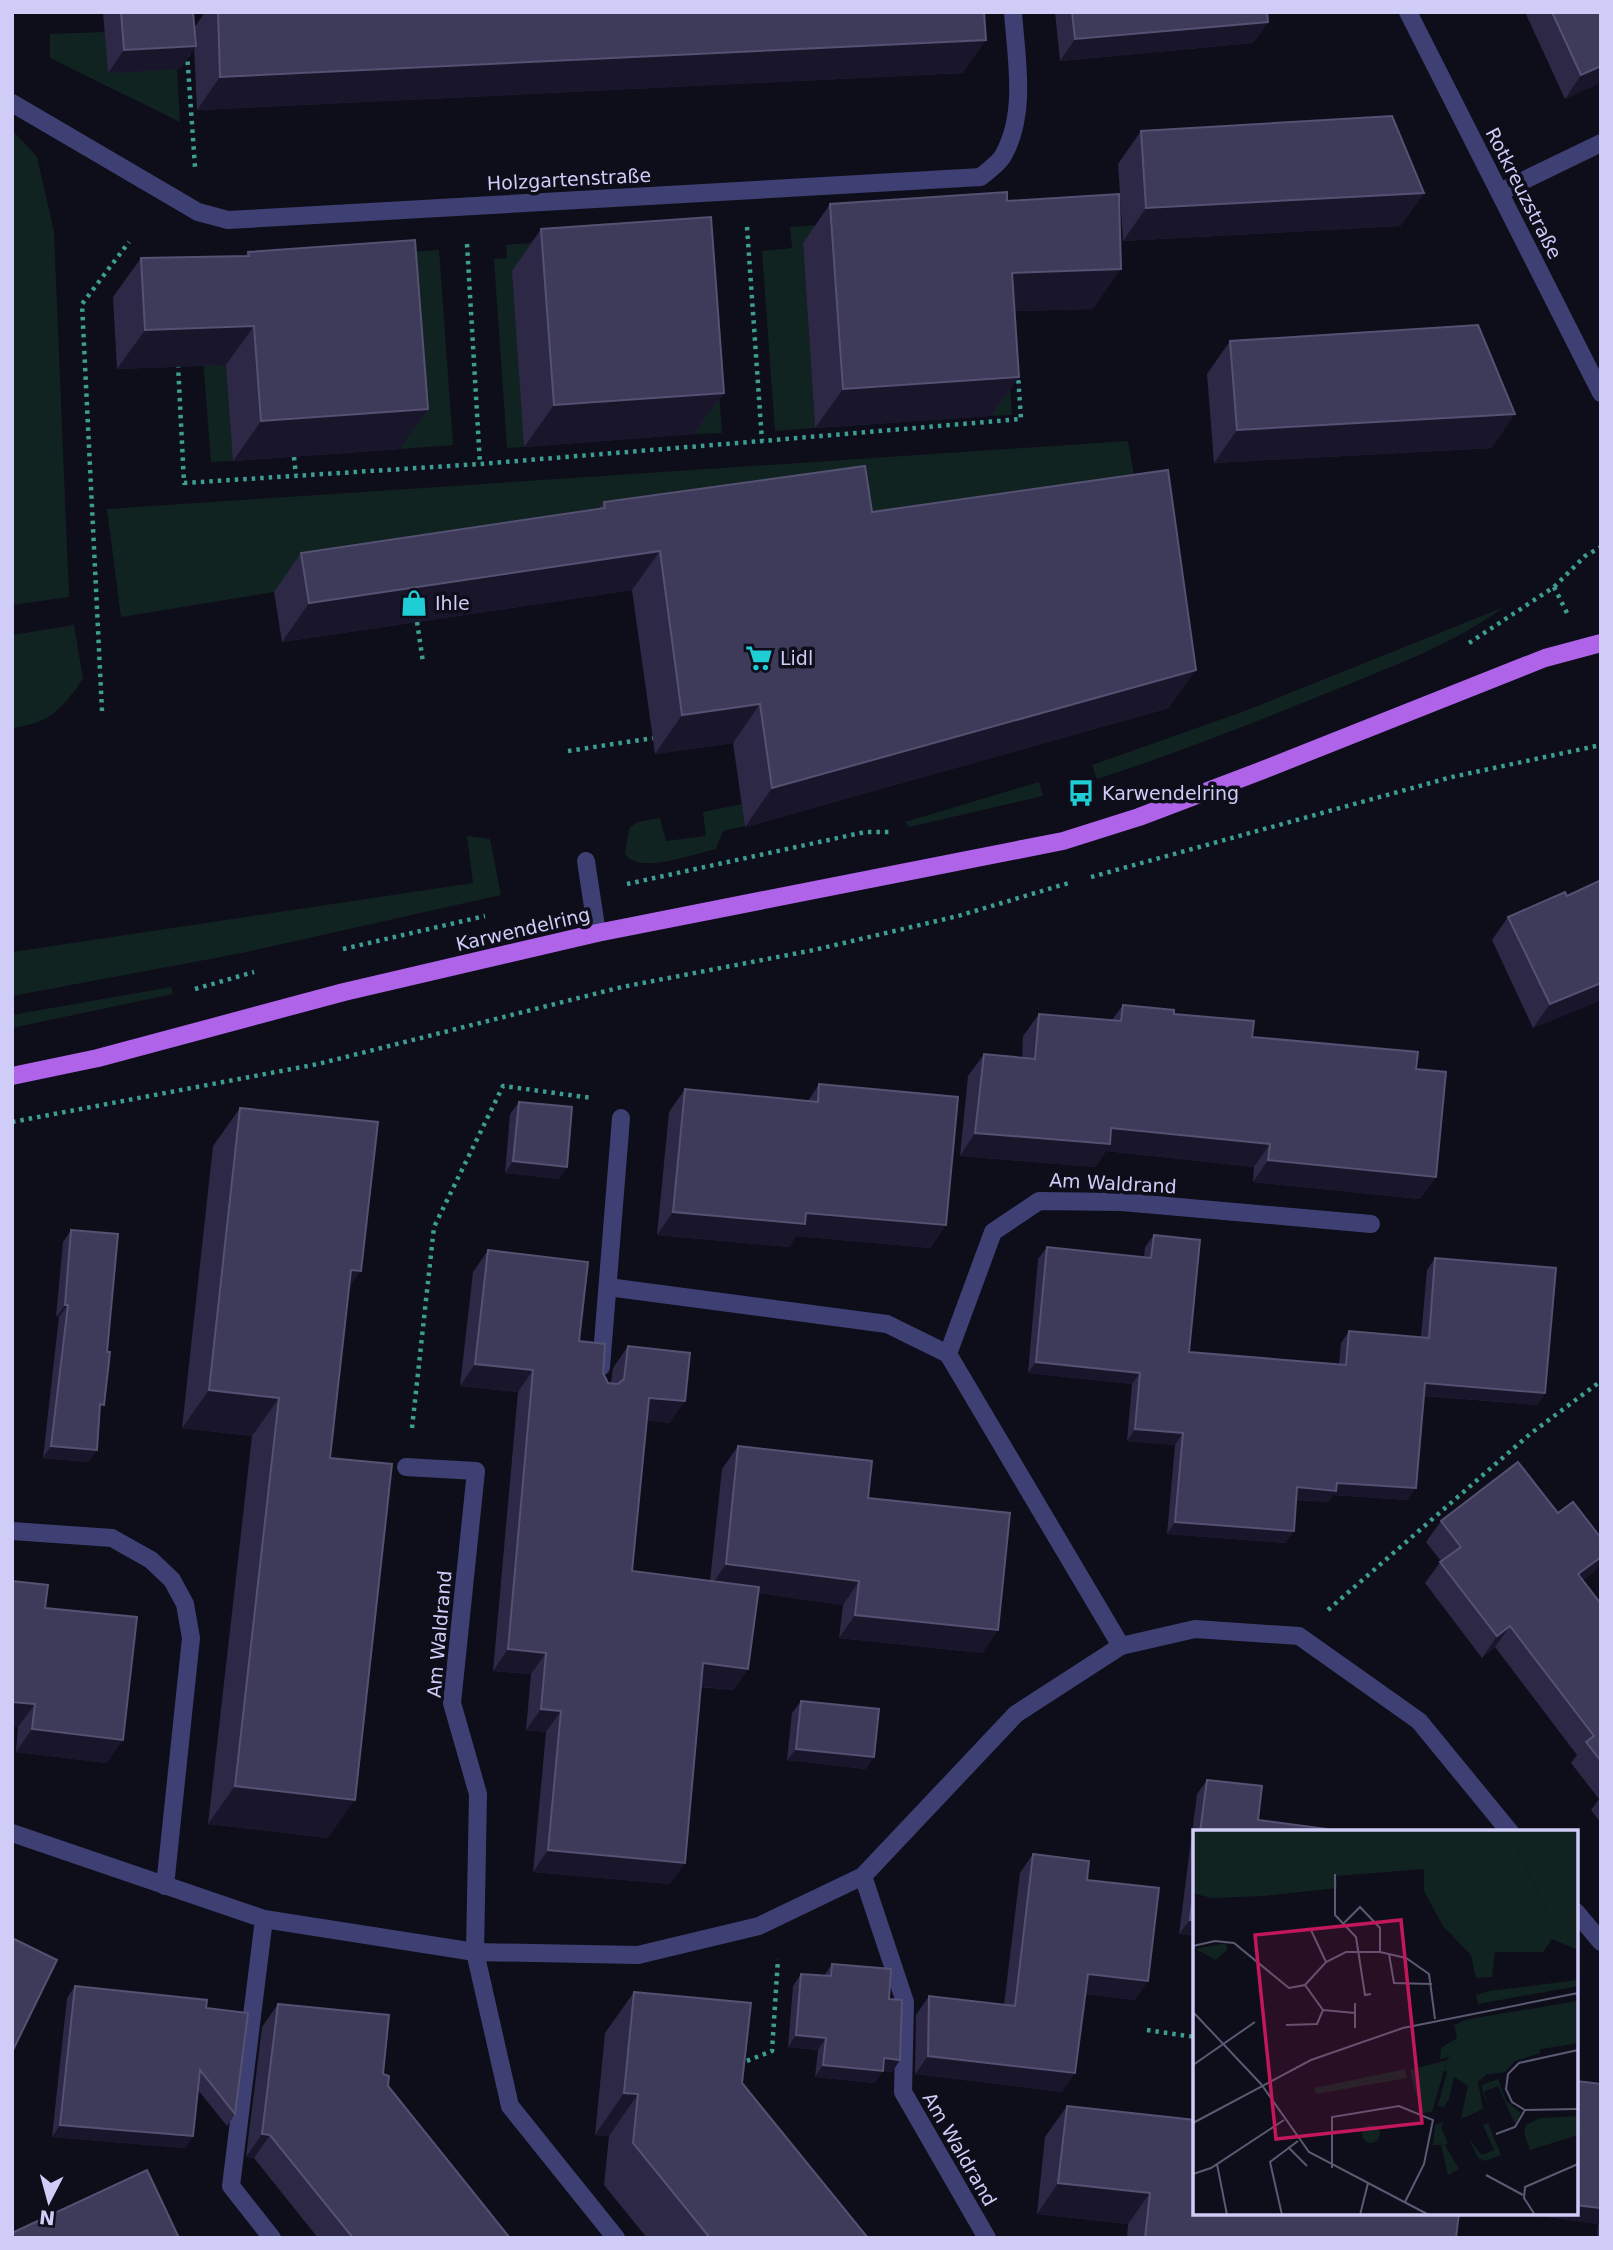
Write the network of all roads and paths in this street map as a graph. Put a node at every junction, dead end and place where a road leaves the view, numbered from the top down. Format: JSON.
{"nodes":[{"id":1,"x":1013,"y":12,"type":"edge"},
{"id":2,"x":1408,"y":12,"type":"edge"},
{"id":3,"x":186,"y":39,"type":"edge"},
{"id":4,"x":12,"y":103,"type":"edge"},
{"id":5,"x":1601,"y":144,"type":"edge"},
{"id":6,"x":744,"y":191,"type":"junction"},
{"id":7,"x":1500,"y":192,"type":"junction"},
{"id":8,"x":465,"y":206,"type":"junction"},
{"id":9,"x":198,"y":212,"type":"junction"},
{"id":10,"x":129,"y":242,"type":"dead end"},
{"id":11,"x":178,"y":361,"type":"edge"},
{"id":12,"x":1017,"y":363,"type":"edge"},
{"id":13,"x":1601,"y":393,"type":"edge"},
{"id":14,"x":881,"y":424,"type":"edge"},
{"id":15,"x":882,"y":431,"type":"junction"},
{"id":16,"x":591,"y":442,"type":"edge"},
{"id":17,"x":762,"y":442,"type":"junction"},
{"id":18,"x":592,"y":454,"type":"junction"},
{"id":19,"x":294,"y":457,"type":"edge"},
{"id":20,"x":480,"y":464,"type":"junction"},
{"id":21,"x":296,"y":475,"type":"junction"},
{"id":22,"x":1601,"y":547,"type":"edge"},
{"id":23,"x":416,"y":622,"type":"edge"},
{"id":24,"x":1601,"y":643,"type":"edge"},
{"id":25,"x":1465,"y":646,"type":"dead end"},
{"id":26,"x":423,"y":662,"type":"dead end"},
{"id":27,"x":102,"y":711,"type":"dead end"},
{"id":28,"x":653,"y":738,"type":"dead end"},
{"id":29,"x":1601,"y":745,"type":"edge"},
{"id":30,"x":568,"y":751,"type":"dead end"},
{"id":31,"x":901,"y":832,"type":"dead end"},
{"id":32,"x":586,"y":861,"type":"dead end"},
{"id":33,"x":646,"y":879,"type":"dead end"},
{"id":34,"x":597,"y":933,"type":"junction"},
{"id":35,"x":12,"y":1076,"type":"edge"},
{"id":36,"x":621,"y":1118,"type":"joint"},
{"id":37,"x":12,"y":1122,"type":"edge"},
{"id":38,"x":1371,"y":1224,"type":"dead end"},
{"id":39,"x":608,"y":1287,"type":"junction"},
{"id":40,"x":948,"y":1354,"type":"junction"},
{"id":41,"x":600,"y":1381,"type":"edge"},
{"id":42,"x":1601,"y":1381,"type":"edge"},
{"id":43,"x":406,"y":1467,"type":"joint"},
{"id":44,"x":12,"y":1531,"type":"edge"},
{"id":45,"x":1299,"y":1636,"type":"junction"},
{"id":46,"x":1121,"y":1646,"type":"junction"},
{"id":47,"x":1508,"y":1830,"type":"edge"},
{"id":48,"x":12,"y":1833,"type":"edge"},
{"id":49,"x":863,"y":1876,"type":"junction"},
{"id":50,"x":165,"y":1886,"type":"junction"},
{"id":51,"x":1578,"y":1914,"type":"edge"},
{"id":52,"x":264,"y":1919,"type":"junction"},
{"id":53,"x":759,"y":1926,"type":"junction"},
{"id":54,"x":1601,"y":1942,"type":"edge"},
{"id":55,"x":475,"y":1952,"type":"junction"},
{"id":56,"x":1147,"y":2030,"type":"dead end"},
{"id":57,"x":1193,"y":2037,"type":"edge"},
{"id":58,"x":729,"y":2068,"type":"edge"},
{"id":59,"x":272,"y":2238,"type":"edge"},
{"id":60,"x":616,"y":2238,"type":"edge"},
{"id":61,"x":987,"y":2238,"type":"edge"}],
"edges":[{"from":1,"to":6,"type":"street","name":"Holzgartenstraße"},
{"from":2,"to":7,"type":"street","name":"Rotkreuzstraße"},
{"from":3,"to":9,"type":"path"},
{"from":4,"to":9,"type":"street","name":"Holzgartenstraße"},
{"from":5,"to":7,"type":"street"},
{"from":6,"to":8,"type":"street","name":"Holzgartenstraße"},
{"from":6,"to":17,"type":"path"},
{"from":7,"to":13,"type":"street","name":"Rotkreuzstraße"},
{"from":8,"to":9,"type":"street","name":"Holzgartenstraße"},
{"from":8,"to":20,"type":"path"},
{"from":10,"to":27,"type":"path"},
{"from":11,"to":21,"type":"path"},
{"from":12,"to":15,"type":"path"},
{"from":14,"to":15,"type":"path"},
{"from":15,"to":17,"type":"path"},
{"from":16,"to":18,"type":"path"},
{"from":17,"to":18,"type":"path"},
{"from":18,"to":20,"type":"path"},
{"from":19,"to":21,"type":"path"},
{"from":20,"to":21,"type":"path"},
{"from":22,"to":25,"type":"path"},
{"from":23,"to":26,"type":"path"},
{"from":24,"to":34,"type":"main road","name":"Karwendelring"},
{"from":28,"to":30,"type":"path"},
{"from":29,"to":37,"type":"path"},
{"from":31,"to":33,"type":"path"},
{"from":32,"to":34,"type":"street"},
{"from":34,"to":35,"type":"main road","name":"Karwendelring"},
{"from":36,"to":39,"type":"street"},
{"from":36,"to":43,"type":"path"},
{"from":38,"to":40,"type":"street","name":"Am Waldrand"},
{"from":39,"to":40,"type":"street"},
{"from":39,"to":41,"type":"street"},
{"from":40,"to":46,"type":"street"},
{"from":42,"to":45,"type":"path"},
{"from":43,"to":55,"type":"street","name":"Am Waldrand"},
{"from":44,"to":50,"type":"street"},
{"from":45,"to":46,"type":"street"},
{"from":45,"to":47,"type":"street"},
{"from":46,"to":49,"type":"street"},
{"from":48,"to":50,"type":"street"},
{"from":49,"to":53,"type":"street"},
{"from":49,"to":61,"type":"street","name":"Am Waldrand"},
{"from":50,"to":52,"type":"street"},
{"from":51,"to":54,"type":"street"},
{"from":52,"to":55,"type":"street"},
{"from":52,"to":59,"type":"street"},
{"from":53,"to":55,"type":"street"},
{"from":53,"to":58,"type":"path"},
{"from":55,"to":60,"type":"street","name":"Am Waldrand"},
{"from":56,"to":57,"type":"path"}]}
